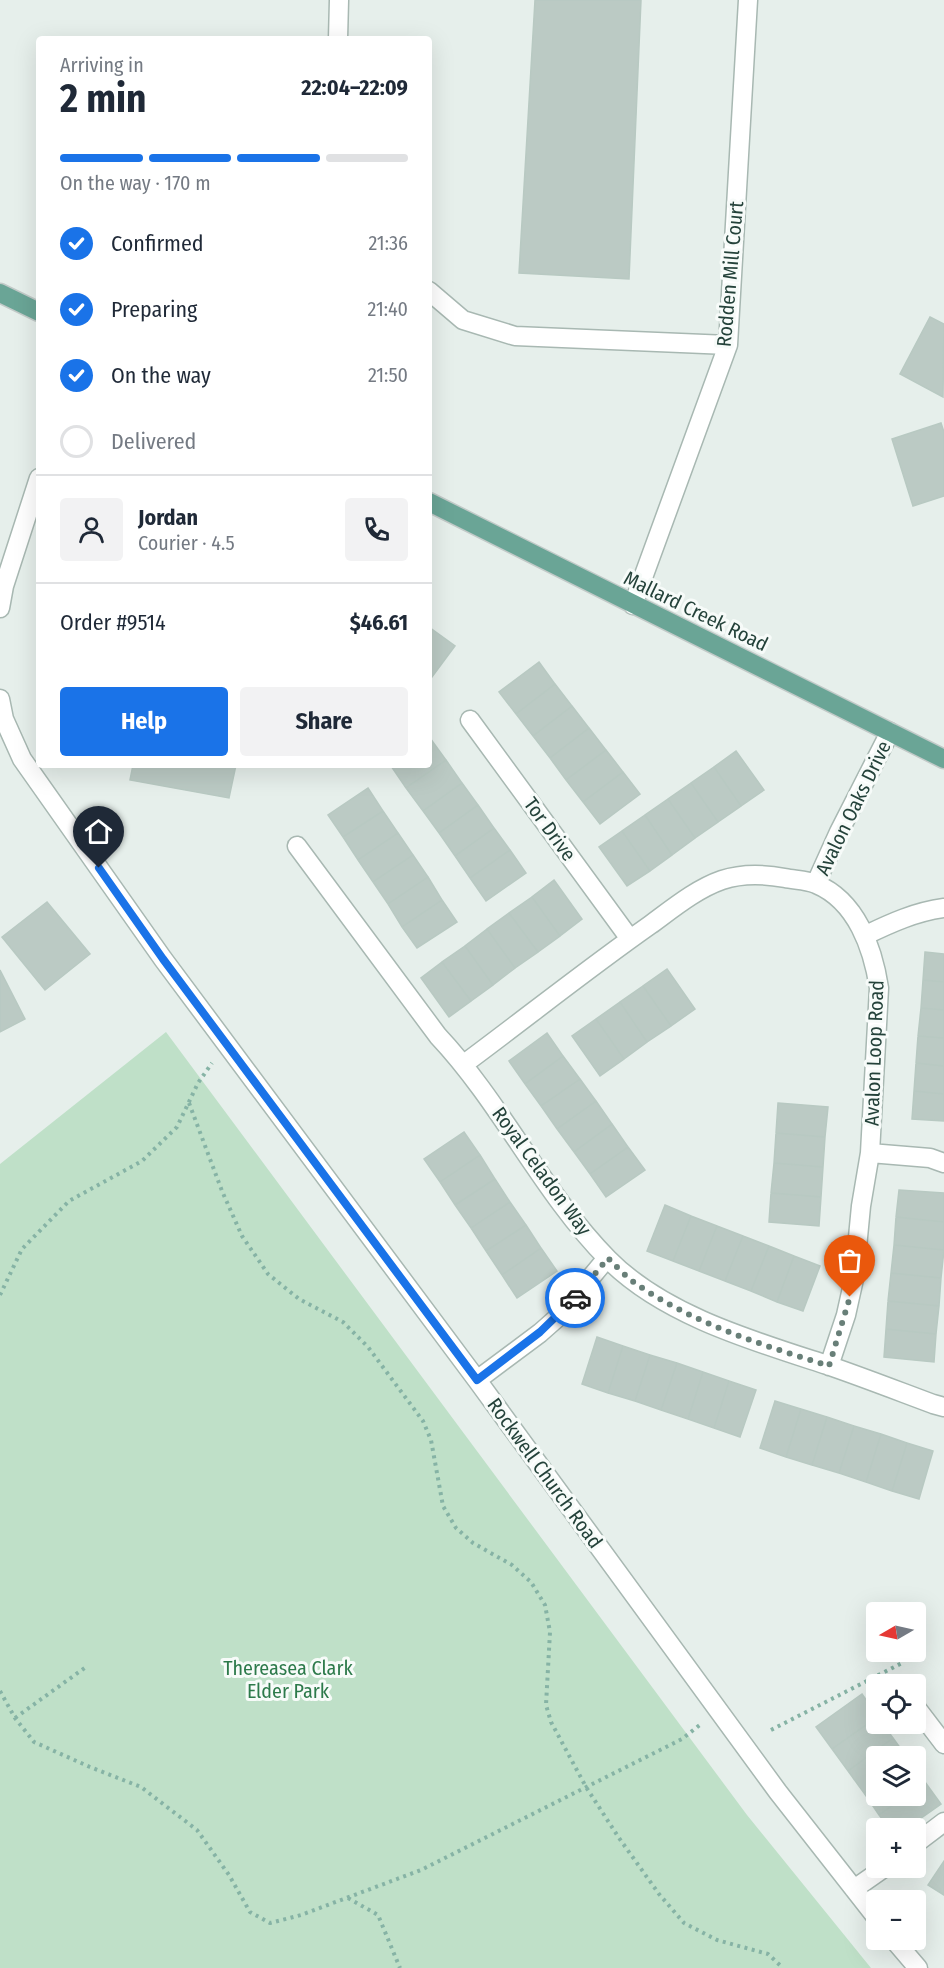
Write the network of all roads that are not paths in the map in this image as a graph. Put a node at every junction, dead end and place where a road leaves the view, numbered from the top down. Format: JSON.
{"nodes":[{"id":1,"x":339,"y":0,"type":"edge"},
{"id":2,"x":748,"y":0,"type":"edge"},
{"id":3,"x":338,"y":36,"type":"edge"},
{"id":4,"x":0,"y":293,"type":"edge"},
{"id":5,"x":432,"y":294,"type":"edge"},
{"id":6,"x":36,"y":311,"type":"edge"},
{"id":7,"x":728,"y":345,"type":"junction"},
{"id":8,"x":36,"y":487,"type":"edge"},
{"id":9,"x":432,"y":504,"type":"edge"},
{"id":10,"x":633,"y":605,"type":"junction"},
{"id":11,"x":0,"y":608,"type":"edge"},
{"id":12,"x":0,"y":699,"type":"edge"},
{"id":13,"x":470,"y":720,"type":"dead end"},
{"id":14,"x":890,"y":732,"type":"junction"},
{"id":15,"x":944,"y":759,"type":"edge"},
{"id":16,"x":297,"y":846,"type":"dead end"},
{"id":17,"x":816,"y":883,"type":"junction"},
{"id":18,"x":944,"y":908,"type":"edge"},
{"id":19,"x":866,"y":935,"type":"junction"},
{"id":20,"x":630,"y":939,"type":"junction"},
{"id":21,"x":464,"y":1064,"type":"junction"},
{"id":22,"x":870,"y":1153,"type":"junction"},
{"id":23,"x":944,"y":1162,"type":"edge"},
{"id":24,"x":608,"y":1258,"type":"junction"},
{"id":25,"x":829,"y":1366,"type":"junction"},
{"id":26,"x":477,"y":1380,"type":"junction"},
{"id":27,"x":944,"y":1407,"type":"edge"},
{"id":28,"x":926,"y":1720,"type":"edge"},
{"id":29,"x":944,"y":1744,"type":"edge"},
{"id":30,"x":944,"y":1822,"type":"edge"},
{"id":31,"x":926,"y":1836,"type":"edge"},
{"id":32,"x":870,"y":1878,"type":"edge"},
{"id":33,"x":855,"y":1889,"type":"junction"},
{"id":34,"x":866,"y":1904,"type":"edge"},
{"id":35,"x":903,"y":1950,"type":"edge"},
{"id":36,"x":918,"y":1968,"type":"edge"}],
"edges":[{"from":1,"to":3,"type":"street"},
{"from":2,"to":7,"type":"street","name":"Rodden Mill Court"},
{"from":4,"to":6,"type":"main road"},
{"from":5,"to":7,"type":"street"},
{"from":7,"to":10,"type":"street","name":"Rodden Mill Court"},
{"from":8,"to":11,"type":"street"},
{"from":9,"to":10,"type":"main road","name":"Mallard Creek Road"},
{"from":10,"to":14,"type":"main road","name":"Mallard Creek Road"},
{"from":12,"to":26,"type":"street","name":"Rockwell Church Road"},
{"from":13,"to":20,"type":"street","name":"Tor Drive"},
{"from":14,"to":15,"type":"main road","name":"Mallard Creek Road"},
{"from":14,"to":17,"type":"street","name":"Avalon Oaks Drive"},
{"from":16,"to":21,"type":"street","name":"Royal Celadon Way"},
{"from":17,"to":19,"type":"street","name":"Avalon Loop Road"},
{"from":17,"to":20,"type":"street","name":"Avalon Loop Road"},
{"from":18,"to":19,"type":"street"},
{"from":19,"to":22,"type":"street","name":"Avalon Loop Road"},
{"from":20,"to":21,"type":"street","name":"Avalon Loop Road"},
{"from":21,"to":24,"type":"street","name":"Royal Celadon Way"},
{"from":22,"to":23,"type":"street"},
{"from":22,"to":25,"type":"street","name":"Avalon Loop Road"},
{"from":24,"to":25,"type":"street","name":"Royal Celadon Way"},
{"from":24,"to":26,"type":"street"},
{"from":25,"to":27,"type":"street","name":"Royal Celadon Way"},
{"from":26,"to":33,"type":"street","name":"Rockwell Church Road"},
{"from":28,"to":29,"type":"street"},
{"from":30,"to":31,"type":"street"},
{"from":32,"to":33,"type":"street"},
{"from":33,"to":34,"type":"street","name":"Rockwell Church Road"},
{"from":35,"to":36,"type":"street"}]}
